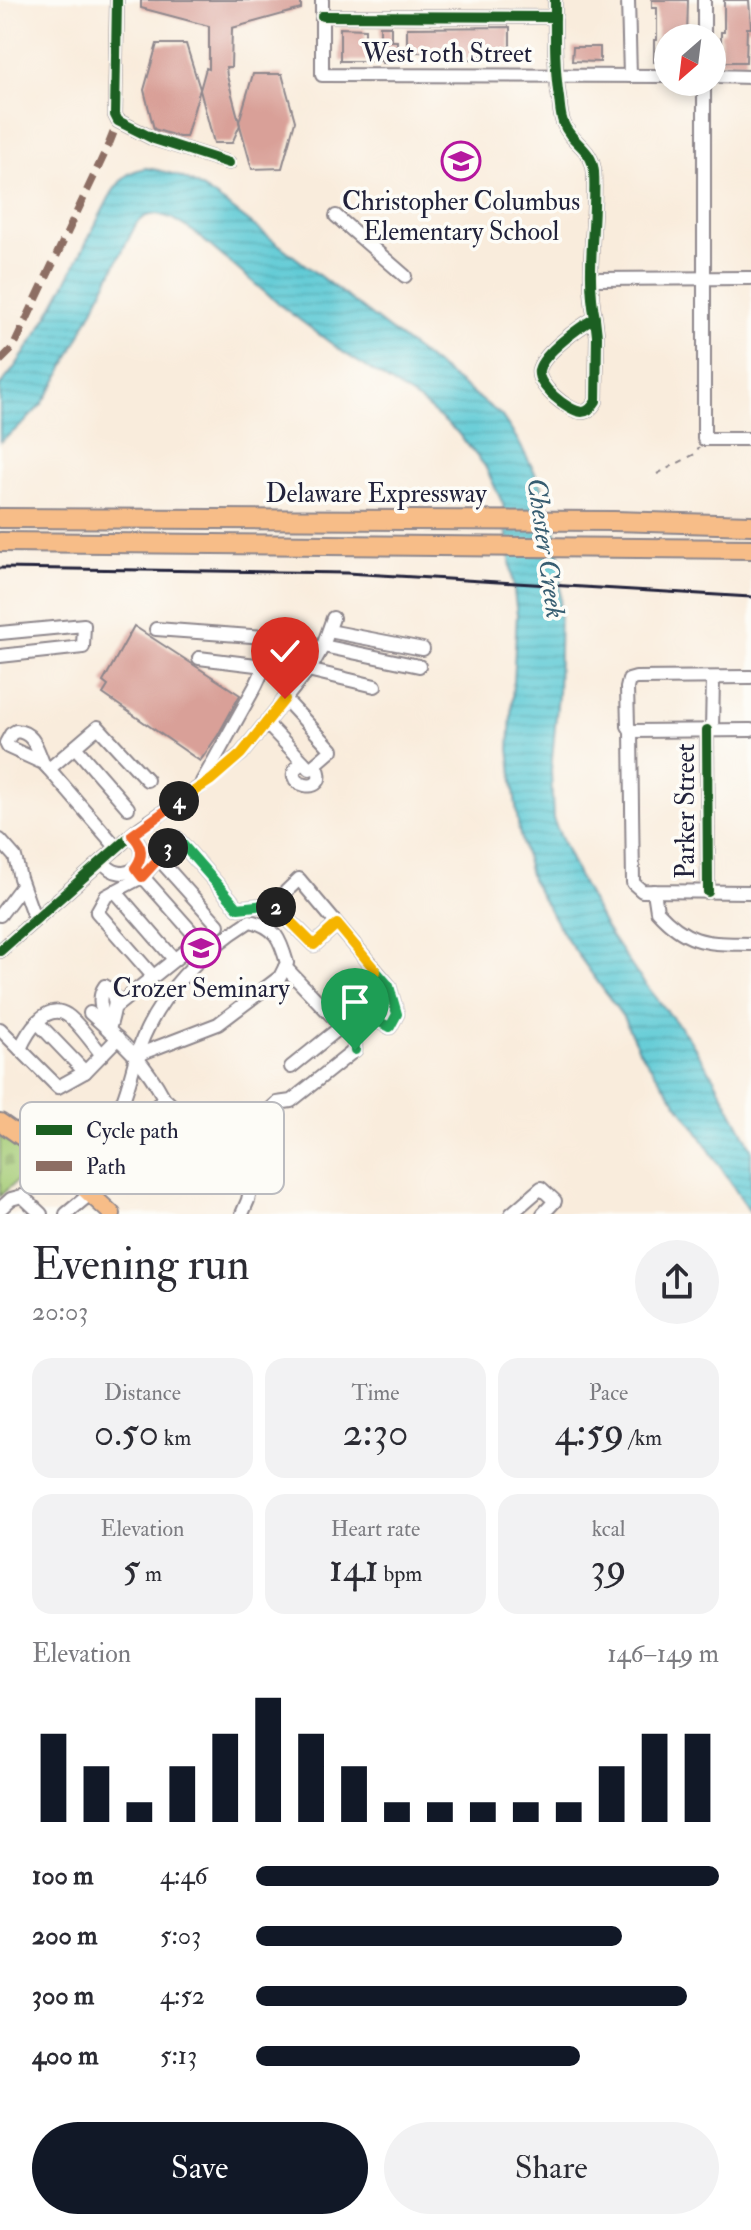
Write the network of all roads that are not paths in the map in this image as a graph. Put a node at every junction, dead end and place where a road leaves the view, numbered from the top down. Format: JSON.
{"nodes":[{"id":1,"x":117,"y":0,"type":"edge"},
{"id":2,"x":322,"y":0,"type":"edge"},
{"id":3,"x":555,"y":0,"type":"edge"},
{"id":4,"x":628,"y":0,"type":"edge"},
{"id":5,"x":704,"y":0,"type":"edge"},
{"id":6,"x":322,"y":16,"type":"junction"},
{"id":7,"x":555,"y":17,"type":"junction"},
{"id":8,"x":704,"y":24,"type":"edge"},
{"id":9,"x":555,"y":75,"type":"junction"},
{"id":10,"x":630,"y":76,"type":"junction"},
{"id":11,"x":654,"y":76,"type":"edge"},
{"id":12,"x":726,"y":76,"type":"edge"},
{"id":13,"x":751,"y":77,"type":"edge"},
{"id":14,"x":704,"y":96,"type":"edge"},
{"id":15,"x":229,"y":163,"type":"dead end"},
{"id":16,"x":336,"y":216,"type":"dead end"},
{"id":17,"x":405,"y":276,"type":"dead end"},
{"id":18,"x":704,"y":278,"type":"junction"},
{"id":19,"x":751,"y":278,"type":"edge"},
{"id":20,"x":592,"y":279,"type":"junction"},
{"id":21,"x":595,"y":318,"type":"junction"},
{"id":22,"x":751,"y":439,"type":"edge"},
{"id":23,"x":0,"y":518,"type":"edge"},
{"id":24,"x":751,"y":525,"type":"edge"},
{"id":25,"x":0,"y":542,"type":"edge"},
{"id":26,"x":751,"y":549,"type":"edge"},
{"id":27,"x":156,"y":629,"type":"dead end"},
{"id":28,"x":0,"y":633,"type":"edge"},
{"id":29,"x":323,"y":646,"type":"junction"},
{"id":30,"x":423,"y":649,"type":"dead end"},
{"id":31,"x":0,"y":656,"type":"edge"},
{"id":32,"x":199,"y":658,"type":"dead end"},
{"id":33,"x":264,"y":666,"type":"junction"},
{"id":34,"x":419,"y":666,"type":"dead end"},
{"id":35,"x":308,"y":670,"type":"junction"},
{"id":36,"x":751,"y":677,"type":"edge"},
{"id":37,"x":713,"y":678,"type":"junction"},
{"id":38,"x":375,"y":686,"type":"dead end"},
{"id":39,"x":285,"y":699,"type":"junction"},
{"id":40,"x":266,"y":723,"type":"junction"},
{"id":41,"x":709,"y":730,"type":"junction"},
{"id":42,"x":751,"y":730,"type":"edge"},
{"id":43,"x":631,"y":731,"type":"junction"},
{"id":44,"x":75,"y":747,"type":"junction"},
{"id":45,"x":147,"y":780,"type":"dead end"},
{"id":46,"x":198,"y":788,"type":"junction"},
{"id":47,"x":128,"y":808,"type":"dead end"},
{"id":48,"x":134,"y":832,"type":"junction"},
{"id":49,"x":0,"y":840,"type":"edge"},
{"id":50,"x":117,"y":848,"type":"junction"},
{"id":51,"x":158,"y":858,"type":"junction"},
{"id":52,"x":102,"y":861,"type":"junction"},
{"id":53,"x":139,"y":872,"type":"junction"},
{"id":54,"x":22,"y":886,"type":"junction"},
{"id":55,"x":115,"y":891,"type":"junction"},
{"id":56,"x":654,"y":891,"type":"junction"},
{"id":57,"x":708,"y":892,"type":"junction"},
{"id":58,"x":751,"y":892,"type":"edge"},
{"id":59,"x":273,"y":904,"type":"junction"},
{"id":60,"x":0,"y":915,"type":"edge"},
{"id":61,"x":35,"y":920,"type":"junction"},
{"id":62,"x":337,"y":924,"type":"junction"},
{"id":63,"x":218,"y":925,"type":"dead end"},
{"id":64,"x":751,"y":944,"type":"edge"},
{"id":65,"x":0,"y":951,"type":"edge"},
{"id":66,"x":174,"y":959,"type":"junction"},
{"id":67,"x":285,"y":967,"type":"junction"},
{"id":68,"x":153,"y":976,"type":"junction"},
{"id":69,"x":114,"y":1008,"type":"junction"},
{"id":70,"x":90,"y":1013,"type":"dead end"},
{"id":71,"x":37,"y":1022,"type":"junction"},
{"id":72,"x":341,"y":1026,"type":"junction"},
{"id":73,"x":0,"y":1029,"type":"edge"},
{"id":74,"x":113,"y":1034,"type":"junction"},
{"id":75,"x":20,"y":1049,"type":"junction"},
{"id":76,"x":102,"y":1055,"type":"junction"},
{"id":77,"x":137,"y":1055,"type":"junction"},
{"id":78,"x":291,"y":1067,"type":"dead end"},
{"id":79,"x":85,"y":1072,"type":"junction"},
{"id":80,"x":164,"y":1098,"type":"junction"},
{"id":81,"x":122,"y":1102,"type":"edge"},
{"id":82,"x":160,"y":1102,"type":"edge"},
{"id":83,"x":168,"y":1102,"type":"edge"},
{"id":84,"x":284,"y":1102,"type":"edge"},
{"id":85,"x":0,"y":1122,"type":"edge"},
{"id":86,"x":20,"y":1136,"type":"edge"},
{"id":87,"x":90,"y":1194,"type":"joint"},
{"id":88,"x":249,"y":1194,"type":"edge"},
{"id":89,"x":0,"y":1209,"type":"edge"},
{"id":90,"x":41,"y":1214,"type":"edge"},
{"id":91,"x":66,"y":1214,"type":"edge"},
{"id":92,"x":112,"y":1214,"type":"edge"},
{"id":93,"x":242,"y":1214,"type":"edge"},
{"id":94,"x":511,"y":1214,"type":"edge"},
{"id":95,"x":543,"y":1214,"type":"edge"}],
"edges":[{"from":1,"to":15,"type":"street"},
{"from":2,"to":6,"type":"street"},
{"from":3,"to":7,"type":"street"},
{"from":4,"to":10,"type":"street"},
{"from":5,"to":8,"type":"street"},
{"from":6,"to":7,"type":"street"},
{"from":6,"to":9,"type":"street","name":"West 10th Street"},
{"from":7,"to":9,"type":"street"},
{"from":9,"to":10,"type":"street","name":"West 10th Street"},
{"from":9,"to":20,"type":"street"},
{"from":10,"to":11,"type":"street","name":"West 10th Street"},
{"from":12,"to":13,"type":"street"},
{"from":14,"to":18,"type":"street"},
{"from":16,"to":17,"type":"street"},
{"from":18,"to":19,"type":"street"},
{"from":18,"to":20,"type":"street"},
{"from":18,"to":22,"type":"street"},
{"from":20,"to":21,"type":"street"},
{"from":21,"to":21,"type":"street"},
{"from":23,"to":24,"type":"highway","name":"Delaware Expressway"},
{"from":25,"to":26,"type":"highway","name":"Delaware Expressway"},
{"from":27,"to":33,"type":"street"},
{"from":28,"to":31,"type":"street"},
{"from":29,"to":30,"type":"street"},
{"from":29,"to":34,"type":"street"},
{"from":29,"to":35,"type":"street"},
{"from":32,"to":33,"type":"street"},
{"from":33,"to":46,"type":"street"},
{"from":35,"to":38,"type":"street"},
{"from":35,"to":39,"type":"street"},
{"from":36,"to":37,"type":"street"},
{"from":37,"to":41,"type":"street","name":"Parker Street"},
{"from":37,"to":43,"type":"street"},
{"from":39,"to":40,"type":"street"},
{"from":39,"to":40,"type":"street"},
{"from":40,"to":46,"type":"street"},
{"from":41,"to":42,"type":"street"},
{"from":41,"to":43,"type":"street"},
{"from":41,"to":57,"type":"street","name":"Parker Street"},
{"from":43,"to":56,"type":"street"},
{"from":44,"to":45,"type":"street"},
{"from":44,"to":47,"type":"street"},
{"from":44,"to":50,"type":"street"},
{"from":46,"to":48,"type":"street"},
{"from":48,"to":50,"type":"street"},
{"from":48,"to":53,"type":"street"},
{"from":49,"to":54,"type":"street"},
{"from":50,"to":52,"type":"street"},
{"from":51,"to":53,"type":"street"},
{"from":51,"to":59,"type":"street"},
{"from":51,"to":63,"type":"street"},
{"from":52,"to":53,"type":"street"},
{"from":52,"to":61,"type":"street"},
{"from":53,"to":55,"type":"street"},
{"from":53,"to":66,"type":"street"},
{"from":54,"to":60,"type":"street"},
{"from":54,"to":61,"type":"street"},
{"from":55,"to":66,"type":"street"},
{"from":55,"to":68,"type":"street"},
{"from":56,"to":57,"type":"street"},
{"from":56,"to":64,"type":"street"},
{"from":57,"to":58,"type":"street"},
{"from":59,"to":62,"type":"street"},
{"from":59,"to":62,"type":"street"},
{"from":61,"to":65,"type":"street"},
{"from":62,"to":72,"type":"street"},
{"from":66,"to":68,"type":"street"},
{"from":67,"to":72,"type":"street"},
{"from":67,"to":77,"type":"street"},
{"from":67,"to":77,"type":"street"},
{"from":68,"to":69,"type":"street"},
{"from":69,"to":74,"type":"street"},
{"from":69,"to":74,"type":"street"},
{"from":70,"to":74,"type":"street"},
{"from":71,"to":75,"type":"street"},
{"from":71,"to":76,"type":"street"},
{"from":71,"to":79,"type":"street"},
{"from":72,"to":78,"type":"street"},
{"from":72,"to":84,"type":"street"},
{"from":73,"to":75,"type":"street"},
{"from":74,"to":76,"type":"street"},
{"from":74,"to":77,"type":"street"},
{"from":75,"to":79,"type":"street"},
{"from":76,"to":79,"type":"street"},
{"from":77,"to":80,"type":"street"},
{"from":77,"to":81,"type":"street"},
{"from":80,"to":82,"type":"street"},
{"from":80,"to":83,"type":"street"},
{"from":85,"to":86,"type":"main road"},
{"from":87,"to":91,"type":"street"},
{"from":87,"to":92,"type":"main road"},
{"from":88,"to":93,"type":"street"},
{"from":89,"to":90,"type":"street"},
{"from":94,"to":95,"type":"street"}]}
